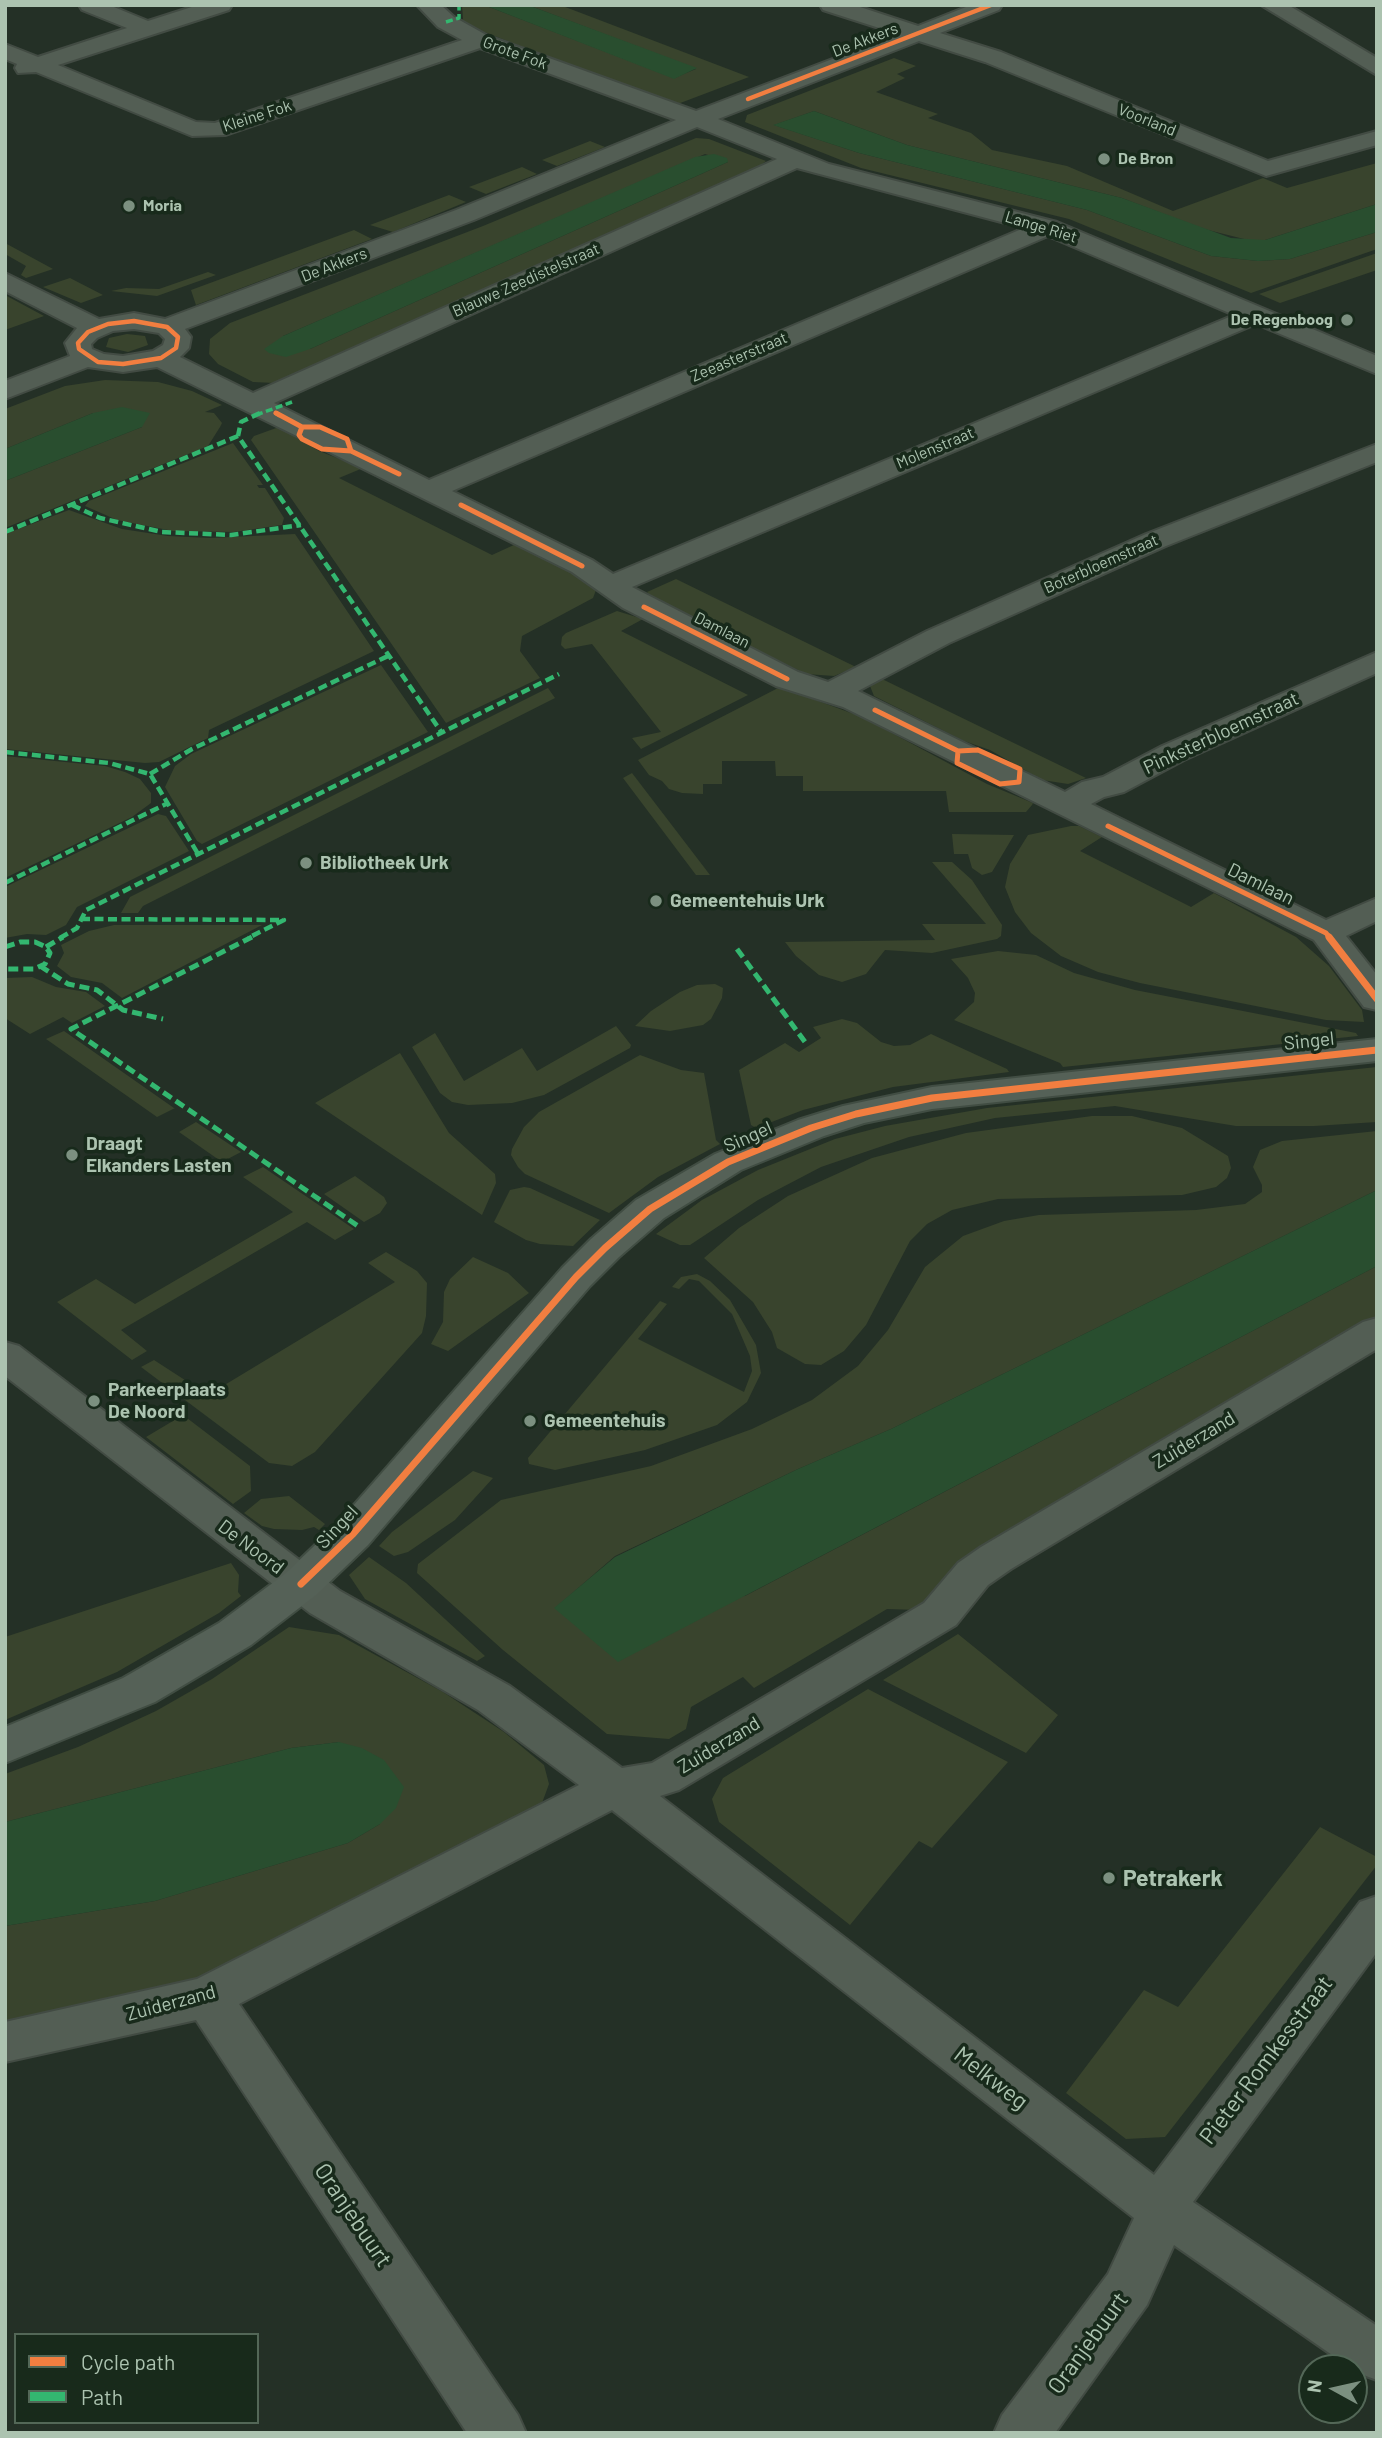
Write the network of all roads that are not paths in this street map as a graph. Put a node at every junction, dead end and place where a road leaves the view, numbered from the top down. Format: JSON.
{"nodes":[{"id":1,"x":90,"y":5,"type":"edge"},
{"id":2,"x":221,"y":5,"type":"edge"},
{"id":3,"x":428,"y":5,"type":"edge"},
{"id":4,"x":831,"y":5,"type":"edge"},
{"id":5,"x":991,"y":5,"type":"edge"},
{"id":6,"x":1272,"y":5,"type":"edge"},
{"id":7,"x":148,"y":29,"type":"junction"},
{"id":8,"x":920,"y":33,"type":"junction"},
{"id":9,"x":480,"y":41,"type":"junction"},
{"id":10,"x":5,"y":51,"type":"edge"},
{"id":11,"x":36,"y":65,"type":"junction"},
{"id":12,"x":1377,"y":68,"type":"edge"},
{"id":13,"x":5,"y":74,"type":"edge"},
{"id":14,"x":695,"y":120,"type":"junction"},
{"id":15,"x":1377,"y":138,"type":"edge"},
{"id":16,"x":797,"y":159,"type":"junction"},
{"id":17,"x":1048,"y":226,"type":"junction"},
{"id":18,"x":5,"y":281,"type":"edge"},
{"id":19,"x":1259,"y":314,"type":"junction"},
{"id":20,"x":167,"y":327,"type":"junction"},
{"id":21,"x":97,"y":328,"type":"junction"},
{"id":22,"x":89,"y":358,"type":"junction"},
{"id":23,"x":161,"y":358,"type":"junction"},
{"id":24,"x":1377,"y":366,"type":"edge"},
{"id":25,"x":5,"y":391,"type":"edge"},
{"id":26,"x":256,"y":402,"type":"junction"},
{"id":27,"x":1377,"y":452,"type":"edge"},
{"id":28,"x":431,"y":489,"type":"junction"},
{"id":29,"x":611,"y":585,"type":"junction"},
{"id":30,"x":1377,"y":661,"type":"edge"},
{"id":31,"x":832,"y":692,"type":"junction"},
{"id":32,"x":1065,"y":805,"type":"junction"},
{"id":33,"x":1377,"y":908,"type":"edge"},
{"id":34,"x":1326,"y":933,"type":"junction"},
{"id":35,"x":1377,"y":999,"type":"edge"},
{"id":36,"x":1377,"y":1050,"type":"edge"},
{"id":37,"x":1377,"y":1331,"type":"edge"},
{"id":38,"x":5,"y":1355,"type":"edge"},
{"id":39,"x":301,"y":1584,"type":"junction"},
{"id":40,"x":5,"y":1746,"type":"edge"},
{"id":41,"x":615,"y":1787,"type":"junction"},
{"id":42,"x":1377,"y":1915,"type":"edge"},
{"id":43,"x":208,"y":1997,"type":"junction"},
{"id":44,"x":5,"y":2042,"type":"edge"},
{"id":45,"x":1162,"y":2210,"type":"junction"},
{"id":46,"x":1377,"y":2356,"type":"edge"},
{"id":47,"x":498,"y":2433,"type":"edge"},
{"id":48,"x":1022,"y":2433,"type":"edge"}],
"edges":[{"from":1,"to":7,"type":"street"},
{"from":2,"to":7,"type":"street"},
{"from":3,"to":9,"type":"street","name":"Grote Fok"},
{"from":4,"to":8,"type":"street","name":"Voorland"},
{"from":5,"to":8,"type":"street","name":"De Akkers"},
{"from":6,"to":12,"type":"street"},
{"from":7,"to":11,"type":"street"},
{"from":8,"to":14,"type":"street","name":"De Akkers"},
{"from":8,"to":15,"type":"street","name":"Voorland"},
{"from":9,"to":11,"type":"street","name":"Kleine Fok"},
{"from":9,"to":14,"type":"street","name":"Grote Fok"},
{"from":10,"to":11,"type":"street","name":"Kleine Fok"},
{"from":11,"to":13,"type":"street"},
{"from":14,"to":16,"type":"street","name":"Lange Riet"},
{"from":14,"to":20,"type":"street","name":"De Akkers"},
{"from":16,"to":17,"type":"street","name":"Lange Riet"},
{"from":16,"to":26,"type":"street","name":"Blauwe Zeedistelstraat"},
{"from":17,"to":19,"type":"street","name":"Lange Riet"},
{"from":17,"to":28,"type":"street","name":"Zeeasterstraat"},
{"from":18,"to":21,"type":"street"},
{"from":19,"to":24,"type":"street","name":"Lange Riet"},
{"from":19,"to":29,"type":"street","name":"Molenstraat"},
{"from":20,"to":21,"type":"street"},
{"from":20,"to":23,"type":"street"},
{"from":21,"to":22,"type":"street"},
{"from":22,"to":23,"type":"street"},
{"from":22,"to":25,"type":"street"},
{"from":23,"to":26,"type":"street"},
{"from":26,"to":28,"type":"street","name":"Damlaan"},
{"from":27,"to":31,"type":"street","name":"Boterbloemstraat"},
{"from":28,"to":29,"type":"street","name":"Damlaan"},
{"from":29,"to":31,"type":"street","name":"Damlaan"},
{"from":30,"to":32,"type":"street","name":"Pinksterbloemstraat"},
{"from":31,"to":32,"type":"street","name":"Damlaan"},
{"from":32,"to":34,"type":"street","name":"Damlaan"},
{"from":33,"to":34,"type":"street"},
{"from":34,"to":35,"type":"street","name":"Damlaan"},
{"from":36,"to":39,"type":"main road","name":"Singel"},
{"from":37,"to":41,"type":"street","name":"Zuiderzand"},
{"from":38,"to":39,"type":"street","name":"De Noord"},
{"from":39,"to":40,"type":"main road","name":"Singel"},
{"from":39,"to":41,"type":"street","name":"De Noord"},
{"from":41,"to":43,"type":"street","name":"Zuiderzand"},
{"from":41,"to":45,"type":"street","name":"Melkweg"},
{"from":42,"to":45,"type":"street","name":"Pieter Romkesstraat"},
{"from":43,"to":44,"type":"street","name":"Zuiderzand"},
{"from":43,"to":47,"type":"street","name":"Oranjebuurt"},
{"from":45,"to":46,"type":"street","name":"Melkweg"},
{"from":45,"to":48,"type":"street","name":"Oranjebuurt"}]}
